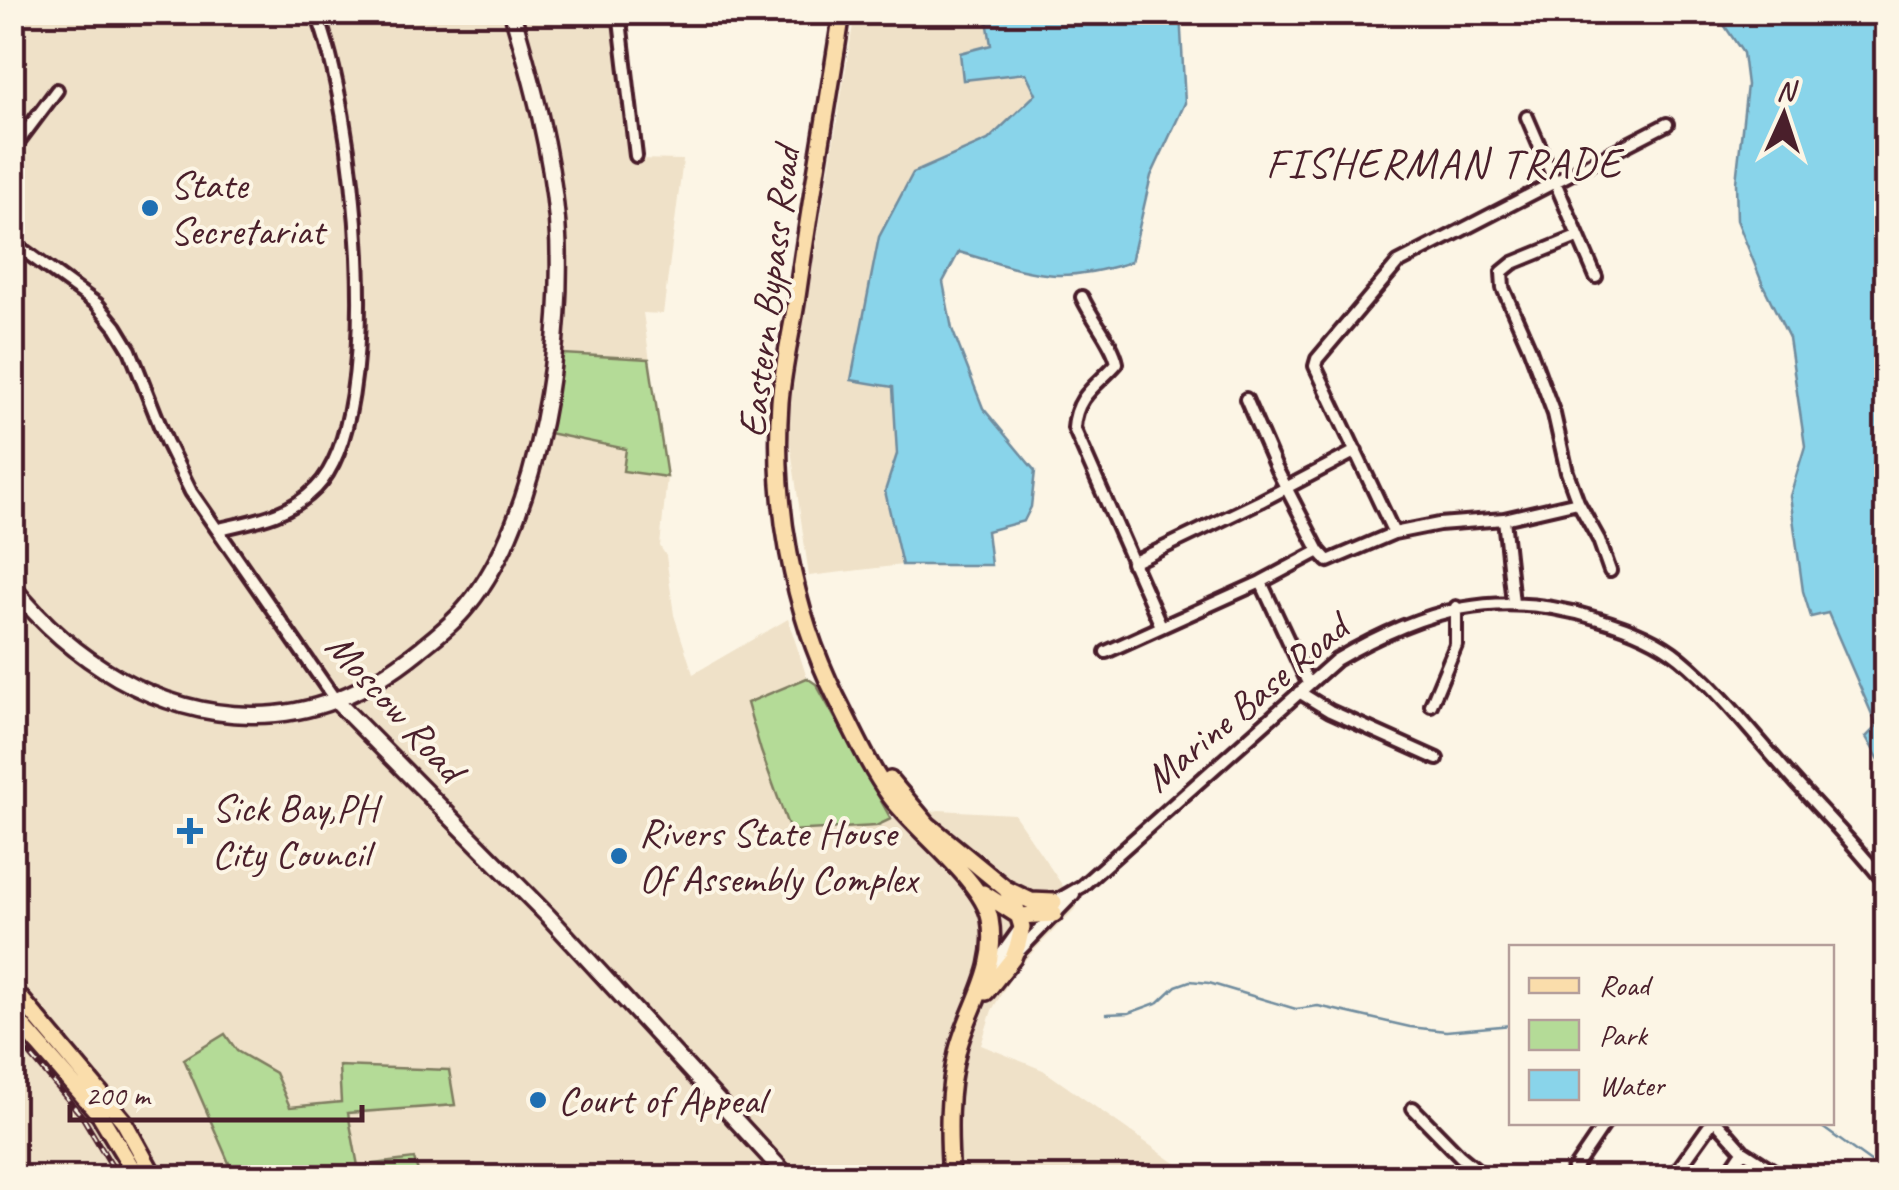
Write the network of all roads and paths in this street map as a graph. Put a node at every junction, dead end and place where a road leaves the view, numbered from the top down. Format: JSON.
{"nodes":[{"id":1,"x":316,"y":12,"type":"edge"},
{"id":2,"x":618,"y":12,"type":"edge"},
{"id":3,"x":842,"y":12,"type":"edge"},
{"id":4,"x":513,"y":13,"type":"edge"},
{"id":5,"x":57,"y":90,"type":"dead end"},
{"id":6,"x":1527,"y":117,"type":"dead end"},
{"id":7,"x":1668,"y":124,"type":"dead end"},
{"id":8,"x":13,"y":148,"type":"edge"},
{"id":9,"x":636,"y":156,"type":"dead end"},
{"id":10,"x":1556,"y":182,"type":"junction"},
{"id":11,"x":1577,"y":238,"type":"junction"},
{"id":12,"x":12,"y":242,"type":"edge"},
{"id":13,"x":1596,"y":278,"type":"dead end"},
{"id":14,"x":1082,"y":297,"type":"dead end"},
{"id":15,"x":1246,"y":399,"type":"dead end"},
{"id":16,"x":1356,"y":452,"type":"junction"},
{"id":17,"x":1288,"y":486,"type":"junction"},
{"id":18,"x":1578,"y":502,"type":"junction"},
{"id":19,"x":1504,"y":519,"type":"junction"},
{"id":20,"x":219,"y":529,"type":"junction"},
{"id":21,"x":1394,"y":532,"type":"junction"},
{"id":22,"x":1320,"y":551,"type":"junction"},
{"id":23,"x":1132,"y":563,"type":"junction"},
{"id":24,"x":1610,"y":571,"type":"dead end"},
{"id":25,"x":1261,"y":582,"type":"junction"},
{"id":26,"x":12,"y":586,"type":"edge"},
{"id":27,"x":1514,"y":602,"type":"junction"},
{"id":28,"x":1456,"y":607,"type":"junction"},
{"id":29,"x":1161,"y":626,"type":"junction"},
{"id":30,"x":1106,"y":652,"type":"dead end"},
{"id":31,"x":1304,"y":687,"type":"junction"},
{"id":32,"x":336,"y":701,"type":"junction"},
{"id":33,"x":1430,"y":705,"type":"dead end"},
{"id":34,"x":862,"y":747,"type":"junction"},
{"id":35,"x":1438,"y":759,"type":"dead end"},
{"id":36,"x":1886,"y":884,"type":"edge"},
{"id":37,"x":976,"y":888,"type":"junction"},
{"id":38,"x":1006,"y":889,"type":"junction"},
{"id":39,"x":1054,"y":908,"type":"junction"},
{"id":40,"x":1020,"y":921,"type":"junction"},
{"id":41,"x":1013,"y":958,"type":"junction"},
{"id":42,"x":988,"y":975,"type":"junction"},
{"id":43,"x":12,"y":988,"type":"edge"},
{"id":44,"x":975,"y":1008,"type":"junction"},
{"id":45,"x":12,"y":1014,"type":"edge"},
{"id":46,"x":1413,"y":1108,"type":"dead end"},
{"id":47,"x":1604,"y":1125,"type":"edge"},
{"id":48,"x":1713,"y":1125,"type":"edge"},
{"id":49,"x":1718,"y":1125,"type":"edge"},
{"id":50,"x":1743,"y":1151,"type":"junction"},
{"id":51,"x":1783,"y":1177,"type":"edge"},
{"id":52,"x":138,"y":1178,"type":"edge"},
{"id":53,"x":155,"y":1178,"type":"edge"},
{"id":54,"x":790,"y":1178,"type":"edge"},
{"id":55,"x":951,"y":1178,"type":"edge"},
{"id":56,"x":1487,"y":1178,"type":"edge"},
{"id":57,"x":1568,"y":1178,"type":"edge"},
{"id":58,"x":1672,"y":1178,"type":"edge"},
{"id":59,"x":1724,"y":1178,"type":"edge"}],
"edges":[{"from":1,"to":20,"type":"street"},
{"from":2,"to":9,"type":"street"},
{"from":3,"to":34,"type":"main road","name":"Eastern Bypass Road"},
{"from":4,"to":32,"type":"street"},
{"from":5,"to":8,"type":"street"},
{"from":6,"to":10,"type":"street"},
{"from":7,"to":10,"type":"street"},
{"from":10,"to":11,"type":"street"},
{"from":10,"to":16,"type":"street"},
{"from":11,"to":13,"type":"street"},
{"from":11,"to":18,"type":"street"},
{"from":12,"to":20,"type":"street","name":"Moscow Road"},
{"from":14,"to":23,"type":"street"},
{"from":15,"to":17,"type":"street"},
{"from":16,"to":17,"type":"street"},
{"from":16,"to":21,"type":"street"},
{"from":17,"to":22,"type":"street"},
{"from":17,"to":23,"type":"street"},
{"from":18,"to":19,"type":"street"},
{"from":18,"to":24,"type":"street"},
{"from":19,"to":21,"type":"street"},
{"from":19,"to":27,"type":"street"},
{"from":20,"to":32,"type":"street","name":"Moscow Road"},
{"from":21,"to":22,"type":"street"},
{"from":22,"to":25,"type":"street"},
{"from":23,"to":29,"type":"street"},
{"from":25,"to":29,"type":"street"},
{"from":25,"to":31,"type":"street"},
{"from":26,"to":32,"type":"street"},
{"from":27,"to":28,"type":"street","name":"Marine Base Road"},
{"from":27,"to":36,"type":"street","name":"Marine Base Road"},
{"from":28,"to":31,"type":"street","name":"Marine Base Road"},
{"from":28,"to":33,"type":"street"},
{"from":29,"to":30,"type":"street"},
{"from":31,"to":35,"type":"street"},
{"from":31,"to":39,"type":"street","name":"Marine Base Road"},
{"from":32,"to":54,"type":"street","name":"Moscow Road"},
{"from":34,"to":37,"type":"main road","name":"Eastern Bypass Road"},
{"from":34,"to":38,"type":"main road","name":"Eastern Bypass Road"},
{"from":37,"to":40,"type":"main road"},
{"from":37,"to":42,"type":"main road","name":"Eastern Bypass Road"},
{"from":38,"to":39,"type":"main road"},
{"from":38,"to":40,"type":"main road","name":"Eastern Bypass Road"},
{"from":39,"to":40,"type":"main road"},
{"from":39,"to":41,"type":"street","name":"Marine Base Road"},
{"from":40,"to":41,"type":"main road"},
{"from":40,"to":42,"type":"street"},
{"from":41,"to":44,"type":"main road"},
{"from":42,"to":44,"type":"main road"},
{"from":43,"to":53,"type":"main road"},
{"from":44,"to":55,"type":"main road"},
{"from":45,"to":52,"type":"main road"},
{"from":46,"to":56,"type":"street"},
{"from":47,"to":57,"type":"street"},
{"from":48,"to":58,"type":"street"},
{"from":49,"to":50,"type":"street"},
{"from":50,"to":51,"type":"street"},
{"from":50,"to":59,"type":"street"}]}
